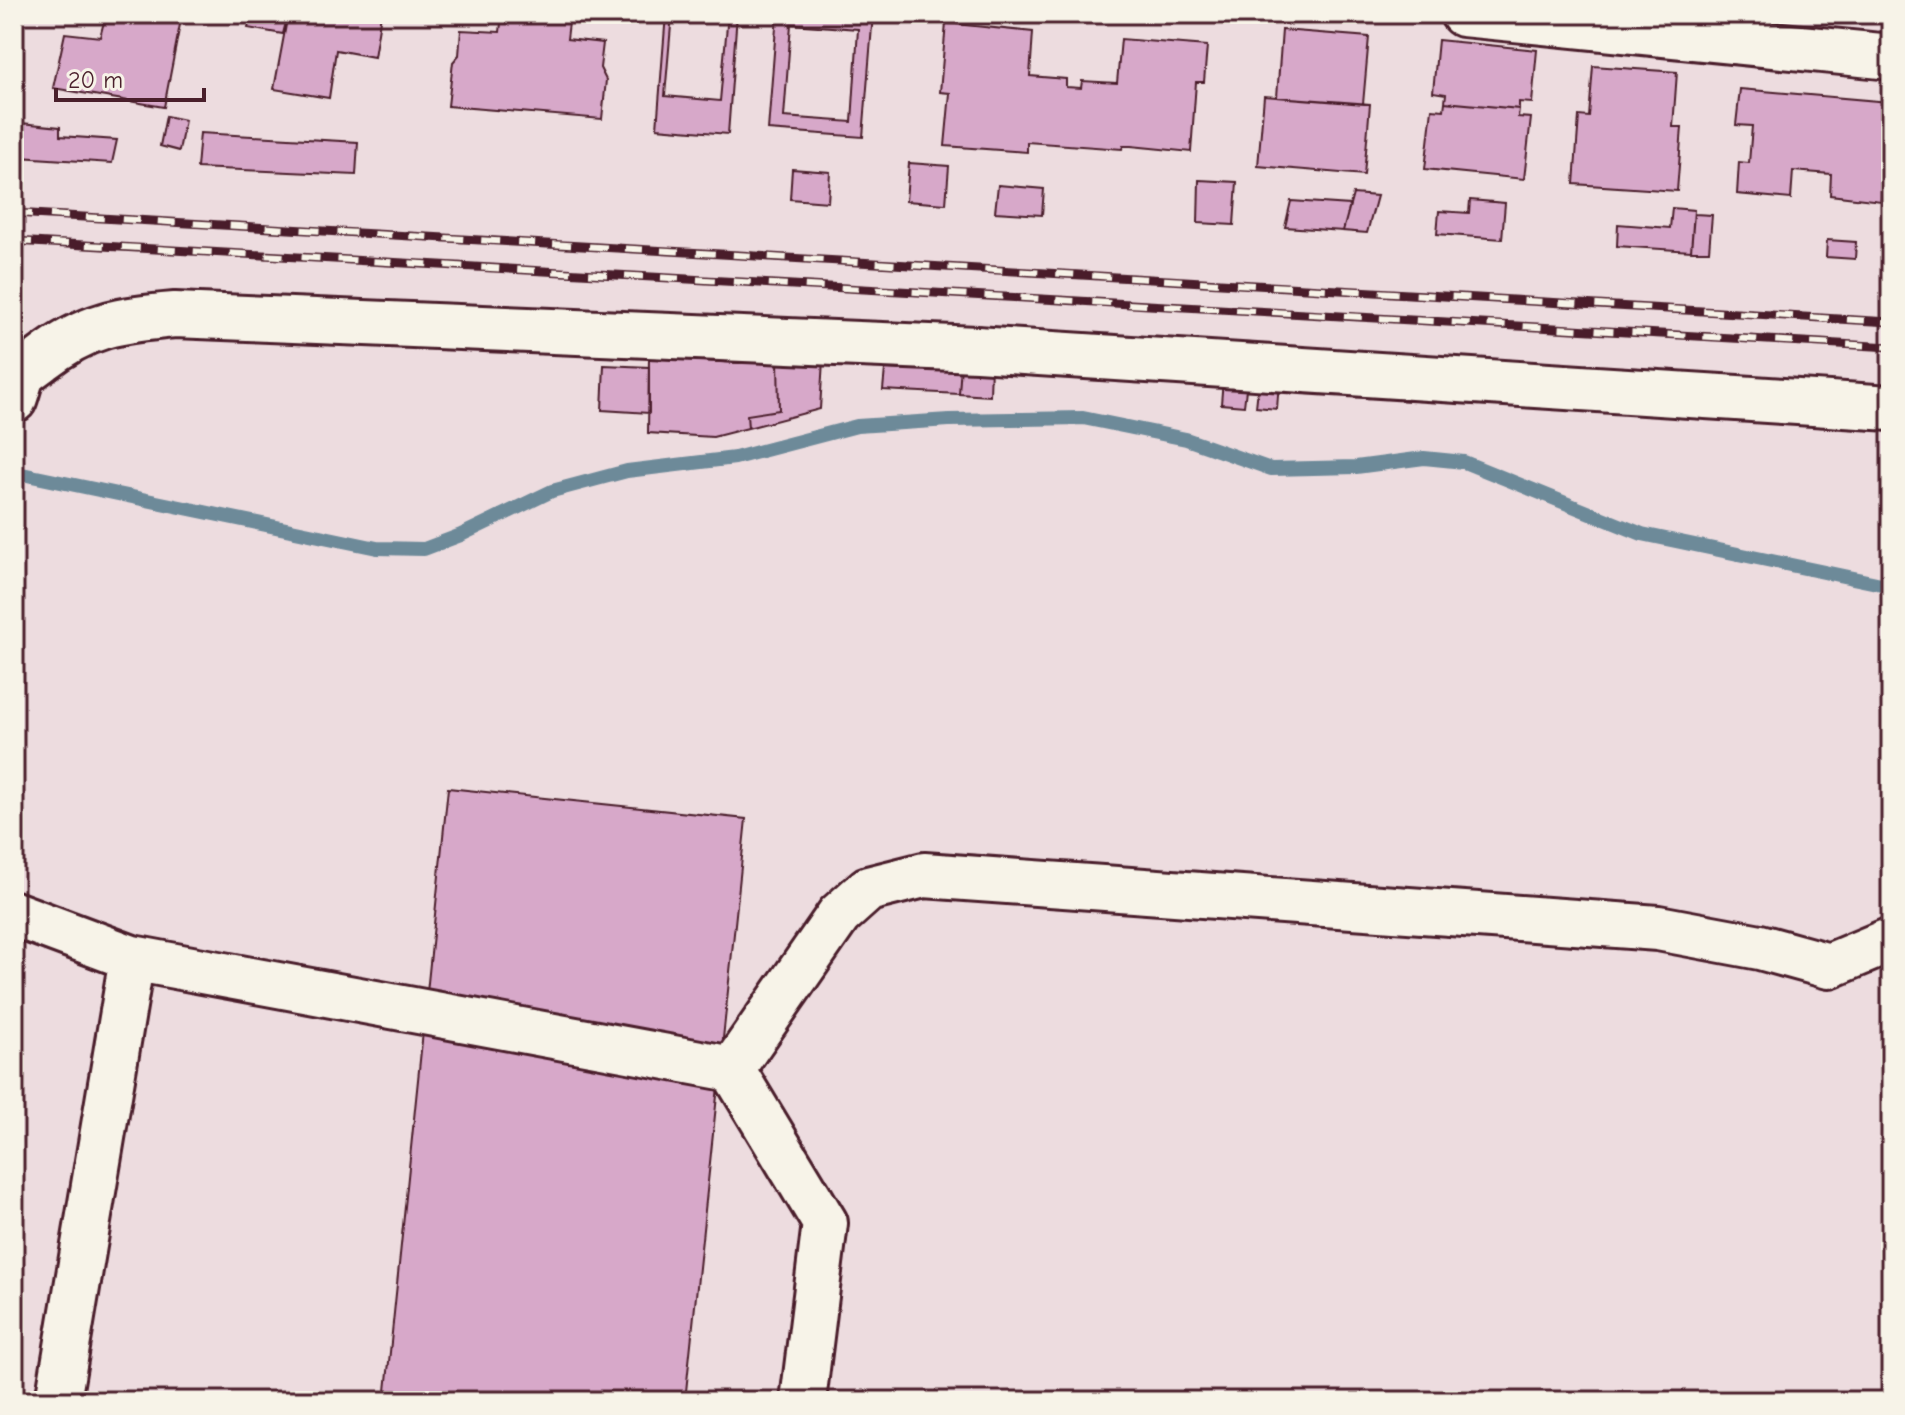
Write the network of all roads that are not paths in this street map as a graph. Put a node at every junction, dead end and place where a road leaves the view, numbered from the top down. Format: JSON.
{"nodes":[{"id":1,"x":1463,"y":14,"type":"edge"},
{"id":2,"x":1891,"y":57,"type":"edge"},
{"id":3,"x":14,"y":400,"type":"edge"},
{"id":4,"x":1891,"y":408,"type":"edge"},
{"id":5,"x":14,"y":914,"type":"edge"},
{"id":6,"x":1891,"y":940,"type":"edge"},
{"id":7,"x":132,"y":958,"type":"junction"},
{"id":8,"x":732,"y":1069,"type":"junction"},
{"id":9,"x":58,"y":1401,"type":"edge"},
{"id":10,"x":803,"y":1401,"type":"edge"}],
"edges":[{"from":1,"to":2,"type":"street"},
{"from":3,"to":4,"type":"street"},
{"from":5,"to":7,"type":"street"},
{"from":6,"to":8,"type":"street"},
{"from":7,"to":8,"type":"street"},
{"from":7,"to":9,"type":"street"},
{"from":8,"to":10,"type":"street"}]}
